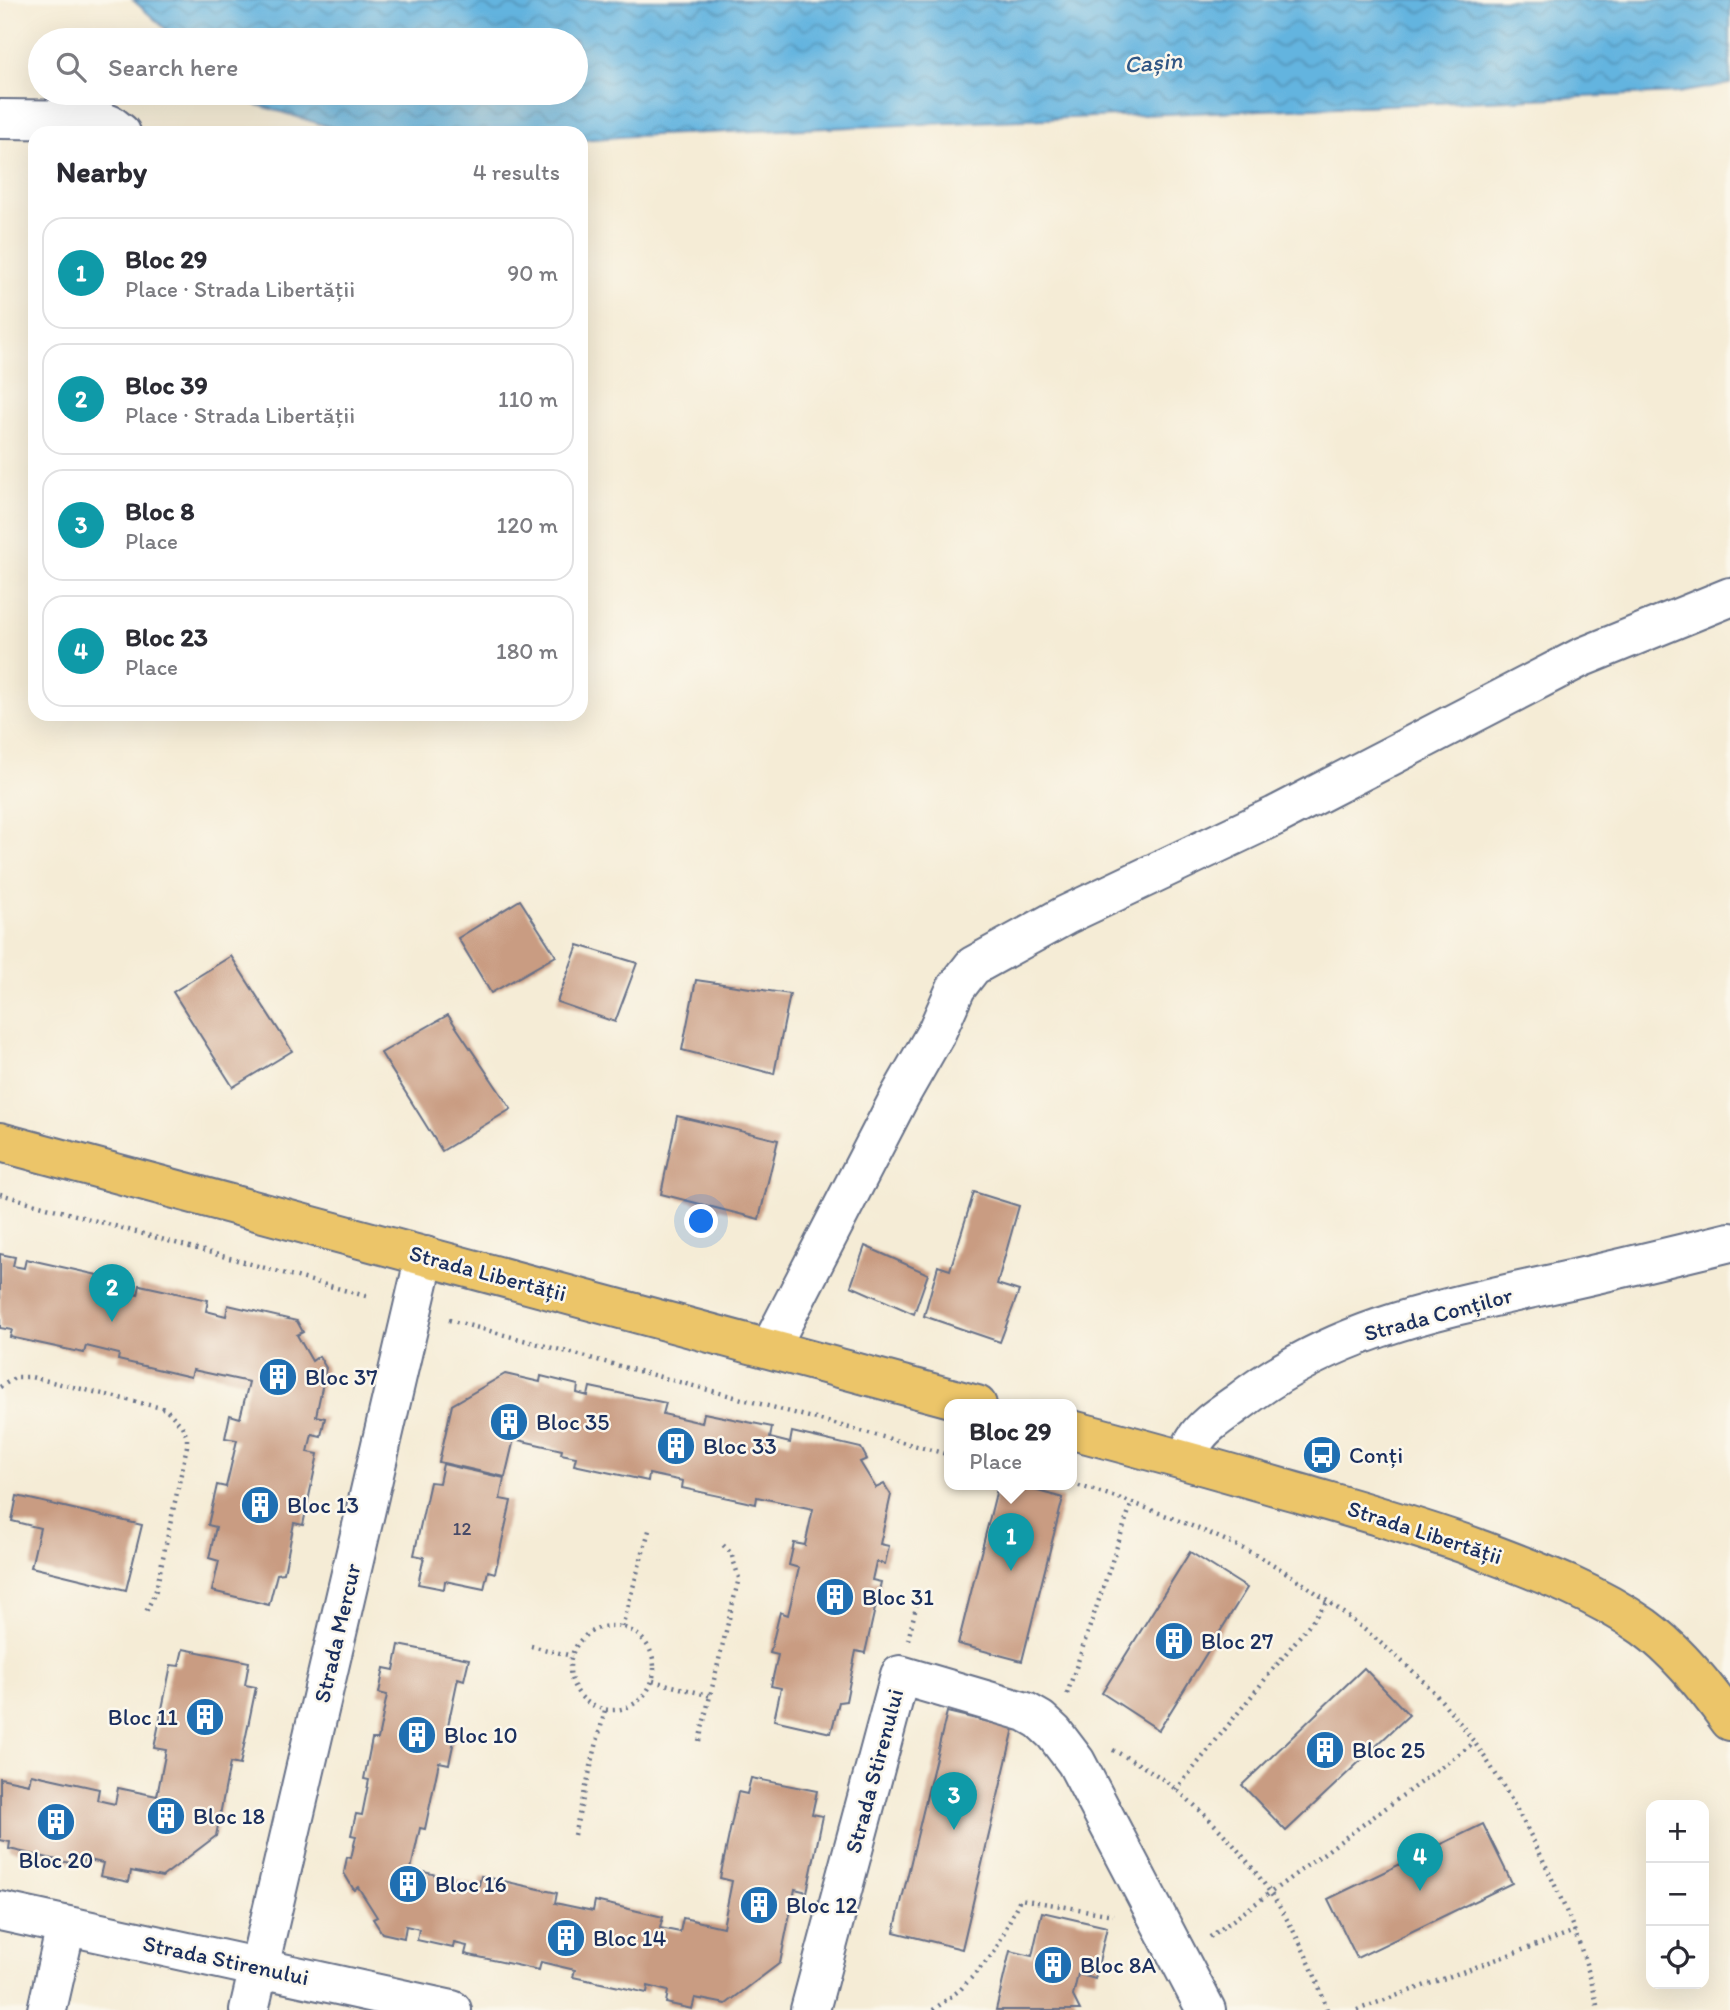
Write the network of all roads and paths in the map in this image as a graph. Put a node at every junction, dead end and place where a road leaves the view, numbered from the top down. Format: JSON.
{"nodes":[{"id":1,"x":0,"y":119,"type":"edge"},
{"id":2,"x":112,"y":126,"type":"edge"},
{"id":3,"x":1730,"y":597,"type":"edge"},
{"id":4,"x":0,"y":1142,"type":"edge"},
{"id":5,"x":0,"y":1194,"type":"edge"},
{"id":6,"x":1730,"y":1242,"type":"edge"},
{"id":7,"x":425,"y":1256,"type":"junction"},
{"id":8,"x":369,"y":1297,"type":"dead end"},
{"id":9,"x":449,"y":1320,"type":"dead end"},
{"id":10,"x":770,"y":1348,"type":"junction"},
{"id":11,"x":0,"y":1387,"type":"edge"},
{"id":12,"x":954,"y":1399,"type":"edge"},
{"id":13,"x":1077,"y":1431,"type":"edge"},
{"id":14,"x":944,"y":1453,"type":"edge"},
{"id":15,"x":1187,"y":1460,"type":"junction"},
{"id":16,"x":1077,"y":1485,"type":"edge"},
{"id":17,"x":1132,"y":1502,"type":"junction"},
{"id":18,"x":650,"y":1527,"type":"dead end"},
{"id":19,"x":722,"y":1544,"type":"dead end"},
{"id":20,"x":919,"y":1595,"type":"dead end"},
{"id":21,"x":1328,"y":1601,"type":"junction"},
{"id":22,"x":146,"y":1612,"type":"dead end"},
{"id":23,"x":622,"y":1627,"type":"junction"},
{"id":24,"x":531,"y":1647,"type":"dead end"},
{"id":25,"x":572,"y":1656,"type":"junction"},
{"id":26,"x":900,"y":1675,"type":"junction"},
{"id":27,"x":653,"y":1681,"type":"junction"},
{"id":28,"x":710,"y":1696,"type":"junction"},
{"id":29,"x":605,"y":1710,"type":"junction"},
{"id":30,"x":1730,"y":1721,"type":"edge"},
{"id":31,"x":1054,"y":1733,"type":"junction"},
{"id":32,"x":699,"y":1741,"type":"dead end"},
{"id":33,"x":1474,"y":1743,"type":"junction"},
{"id":34,"x":1176,"y":1790,"type":"junction"},
{"id":35,"x":574,"y":1835,"type":"dead end"},
{"id":36,"x":1270,"y":1894,"type":"junction"},
{"id":37,"x":0,"y":1911,"type":"edge"},
{"id":38,"x":1161,"y":1923,"type":"junction"},
{"id":39,"x":66,"y":1926,"type":"junction"},
{"id":40,"x":1575,"y":1931,"type":"junction"},
{"id":41,"x":1180,"y":1959,"type":"junction"},
{"id":42,"x":259,"y":1968,"type":"junction"},
{"id":43,"x":47,"y":2010,"type":"edge"},
{"id":44,"x":249,"y":2010,"type":"edge"},
{"id":45,"x":452,"y":2010,"type":"edge"},
{"id":46,"x":810,"y":2010,"type":"edge"},
{"id":47,"x":933,"y":2010,"type":"edge"},
{"id":48,"x":1206,"y":2010,"type":"edge"},
{"id":49,"x":1327,"y":2010,"type":"edge"},
{"id":50,"x":1357,"y":2010,"type":"edge"},
{"id":51,"x":1598,"y":2010,"type":"edge"}],
"edges":[{"from":1,"to":2,"type":"street"},
{"from":3,"to":10,"type":"street"},
{"from":4,"to":7,"type":"main road","name":"Strada Libertății"},
{"from":5,"to":8,"type":"path"},
{"from":6,"to":15,"type":"street","name":"Strada Conților"},
{"from":7,"to":10,"type":"main road","name":"Strada Libertății"},
{"from":7,"to":42,"type":"street","name":"Strada Mercur"},
{"from":9,"to":14,"type":"path"},
{"from":10,"to":12,"type":"main road","name":"Strada Libertății"},
{"from":11,"to":22,"type":"path"},
{"from":13,"to":15,"type":"main road","name":"Strada Libertății"},
{"from":15,"to":30,"type":"main road","name":"Strada Libertății"},
{"from":16,"to":17,"type":"path"},
{"from":17,"to":21,"type":"path"},
{"from":17,"to":31,"type":"path"},
{"from":18,"to":23,"type":"path"},
{"from":19,"to":28,"type":"path"},
{"from":20,"to":26,"type":"path"},
{"from":21,"to":33,"type":"path"},
{"from":21,"to":34,"type":"path"},
{"from":23,"to":25,"type":"path"},
{"from":23,"to":27,"type":"path"},
{"from":24,"to":25,"type":"path"},
{"from":25,"to":29,"type":"path"},
{"from":26,"to":31,"type":"street","name":"Strada Stirenului"},
{"from":26,"to":46,"type":"street","name":"Strada Stirenului"},
{"from":27,"to":28,"type":"path"},
{"from":27,"to":29,"type":"path"},
{"from":28,"to":32,"type":"path"},
{"from":29,"to":35,"type":"path"},
{"from":31,"to":34,"type":"path"},
{"from":31,"to":38,"type":"street","name":"Strada Stirenului"},
{"from":33,"to":36,"type":"path"},
{"from":33,"to":40,"type":"path"},
{"from":34,"to":36,"type":"path"},
{"from":36,"to":41,"type":"path"},
{"from":36,"to":49,"type":"path"},
{"from":37,"to":39,"type":"street","name":"Strada Stirenului"},
{"from":38,"to":41,"type":"street","name":"Strada Stirenului"},
{"from":38,"to":47,"type":"path"},
{"from":39,"to":42,"type":"street","name":"Strada Stirenului"},
{"from":39,"to":43,"type":"street"},
{"from":40,"to":50,"type":"path"},
{"from":40,"to":51,"type":"path"},
{"from":41,"to":48,"type":"street","name":"Strada Stirenului"},
{"from":42,"to":44,"type":"street","name":"Strada Mercur"},
{"from":42,"to":45,"type":"street","name":"Strada Stirenului"}]}
